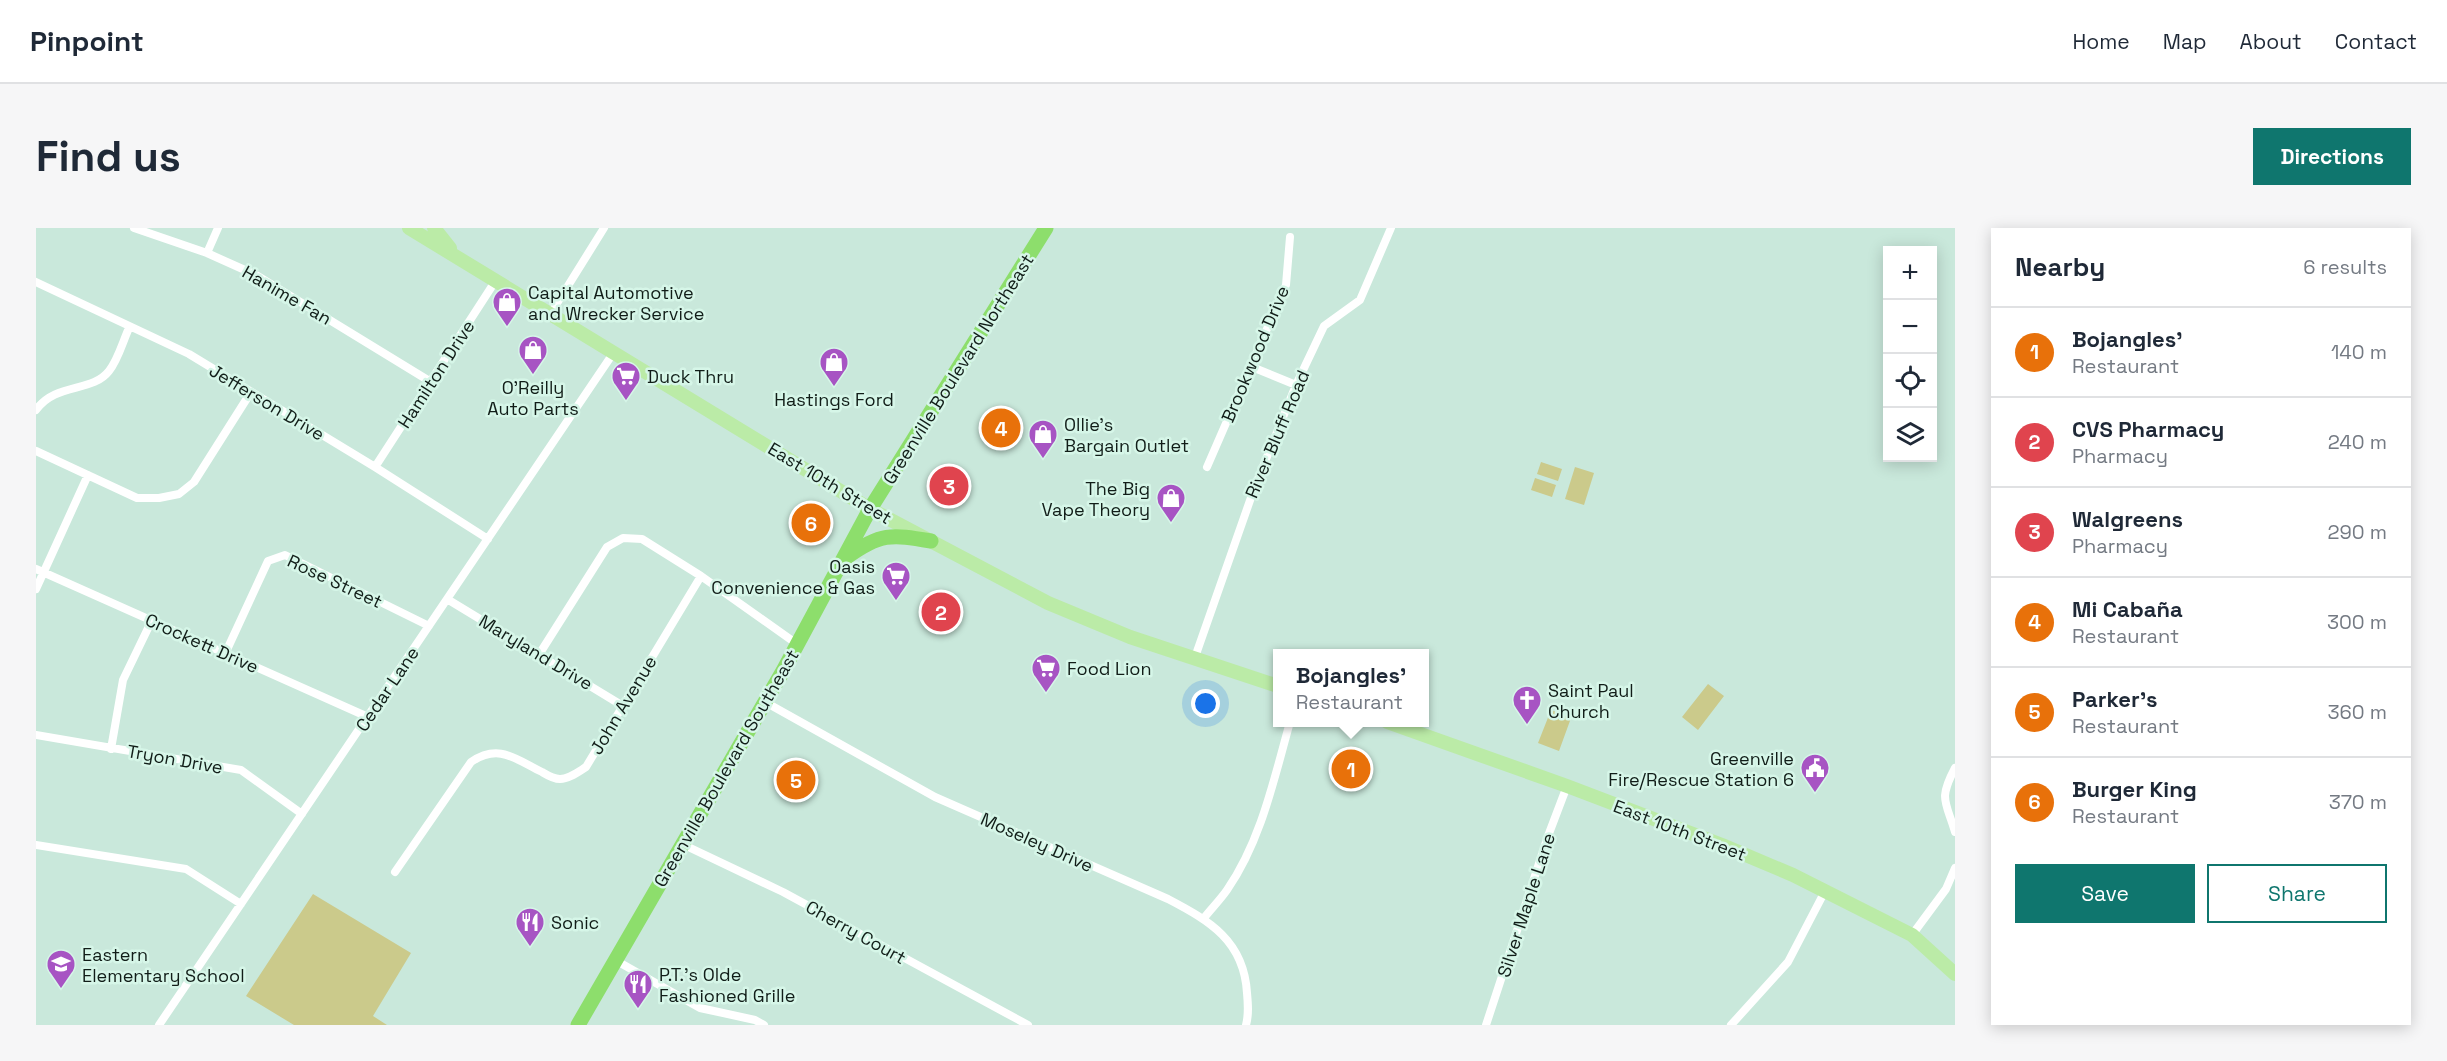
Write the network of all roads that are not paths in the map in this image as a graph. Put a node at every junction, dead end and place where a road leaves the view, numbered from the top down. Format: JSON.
{"nodes":[{"id":1,"x":134,"y":228,"type":"edge"},
{"id":2,"x":218,"y":228,"type":"edge"},
{"id":3,"x":409,"y":228,"type":"edge"},
{"id":4,"x":434,"y":228,"type":"edge"},
{"id":5,"x":604,"y":228,"type":"edge"},
{"id":6,"x":1046,"y":228,"type":"edge"},
{"id":7,"x":1392,"y":228,"type":"edge"},
{"id":8,"x":1290,"y":237,"type":"dead end"},
{"id":9,"x":207,"y":253,"type":"junction"},
{"id":10,"x":455,"y":255,"type":"junction"},
{"id":11,"x":496,"y":280,"type":"junction"},
{"id":12,"x":36,"y":282,"type":"edge"},
{"id":13,"x":551,"y":313,"type":"junction"},
{"id":14,"x":129,"y":328,"type":"junction"},
{"id":15,"x":614,"y":352,"type":"junction"},
{"id":16,"x":1252,"y":367,"type":"junction"},
{"id":17,"x":431,"y":382,"type":"junction"},
{"id":18,"x":1296,"y":386,"type":"junction"},
{"id":19,"x":251,"y":392,"type":"junction"},
{"id":20,"x":36,"y":410,"type":"edge"},
{"id":21,"x":36,"y":451,"type":"edge"},
{"id":22,"x":375,"y":467,"type":"junction"},
{"id":23,"x":1207,"y":467,"type":"dead end"},
{"id":24,"x":88,"y":475,"type":"junction"},
{"id":25,"x":870,"y":509,"type":"junction"},
{"id":26,"x":488,"y":539,"type":"junction"},
{"id":27,"x":931,"y":541,"type":"junction"},
{"id":28,"x":842,"y":561,"type":"junction"},
{"id":29,"x":40,"y":571,"type":"edge"},
{"id":30,"x":701,"y":576,"type":"junction"},
{"id":31,"x":36,"y":589,"type":"edge"},
{"id":32,"x":447,"y":599,"type":"junction"},
{"id":33,"x":152,"y":620,"type":"junction"},
{"id":34,"x":429,"y":626,"type":"junction"},
{"id":35,"x":797,"y":644,"type":"junction"},
{"id":36,"x":540,"y":653,"type":"junction"},
{"id":37,"x":225,"y":654,"type":"junction"},
{"id":38,"x":1194,"y":660,"type":"junction"},
{"id":39,"x":1273,"y":684,"type":"edge"},
{"id":40,"x":765,"y":702,"type":"junction"},
{"id":41,"x":623,"y":706,"type":"junction"},
{"id":42,"x":368,"y":717,"type":"junction"},
{"id":43,"x":1289,"y":727,"type":"edge"},
{"id":44,"x":1398,"y":727,"type":"edge"},
{"id":45,"x":36,"y":735,"type":"edge"},
{"id":46,"x":111,"y":748,"type":"junction"},
{"id":47,"x":1955,"y":768,"type":"edge"},
{"id":48,"x":1567,"y":786,"type":"junction"},
{"id":49,"x":302,"y":814,"type":"junction"},
{"id":50,"x":1955,"y":832,"type":"edge"},
{"id":51,"x":36,"y":844,"type":"edge"},
{"id":52,"x":682,"y":844,"type":"junction"},
{"id":53,"x":1955,"y":868,"type":"edge"},
{"id":54,"x":395,"y":872,"type":"dead end"},
{"id":55,"x":1825,"y":891,"type":"junction"},
{"id":56,"x":241,"y":904,"type":"junction"},
{"id":57,"x":1204,"y":918,"type":"junction"},
{"id":58,"x":1912,"y":935,"type":"junction"},
{"id":59,"x":615,"y":960,"type":"junction"},
{"id":60,"x":1955,"y":974,"type":"edge"},
{"id":61,"x":757,"y":1023,"type":"edge"},
{"id":62,"x":159,"y":1025,"type":"edge"},
{"id":63,"x":578,"y":1025,"type":"edge"},
{"id":64,"x":1028,"y":1025,"type":"edge"},
{"id":65,"x":1246,"y":1025,"type":"edge"},
{"id":66,"x":1486,"y":1025,"type":"edge"},
{"id":67,"x":1731,"y":1025,"type":"edge"}],
"edges":[{"from":1,"to":9,"type":"street","name":"Hanime Fan"},
{"from":2,"to":9,"type":"street"},
{"from":3,"to":10,"type":"main road","name":"East 10th Street"},
{"from":4,"to":10,"type":"main road"},
{"from":5,"to":13,"type":"street"},
{"from":6,"to":25,"type":"highway","name":"Greenville Boulevard Northeast"},
{"from":7,"to":18,"type":"street","name":"River Bluff Road"},
{"from":8,"to":16,"type":"street","name":"Brookwood Drive"},
{"from":9,"to":17,"type":"street","name":"Hanime Fan"},
{"from":10,"to":11,"type":"main road","name":"East 10th Street"},
{"from":11,"to":13,"type":"main road","name":"East 10th Street"},
{"from":11,"to":17,"type":"street","name":"Hamilton Drive"},
{"from":12,"to":14,"type":"street","name":"Jefferson Drive"},
{"from":13,"to":15,"type":"main road","name":"East 10th Street"},
{"from":14,"to":19,"type":"street","name":"Jefferson Drive"},
{"from":14,"to":20,"type":"street"},
{"from":15,"to":25,"type":"main road","name":"East 10th Street"},
{"from":15,"to":26,"type":"street","name":"Cedar Lane"},
{"from":16,"to":18,"type":"street"},
{"from":16,"to":23,"type":"street","name":"Brookwood Drive"},
{"from":17,"to":22,"type":"street","name":"Hamilton Drive"},
{"from":18,"to":38,"type":"street","name":"River Bluff Road"},
{"from":19,"to":22,"type":"street","name":"Jefferson Drive"},
{"from":19,"to":24,"type":"street"},
{"from":21,"to":24,"type":"street"},
{"from":22,"to":26,"type":"street","name":"Jefferson Drive"},
{"from":24,"to":29,"type":"street"},
{"from":25,"to":27,"type":"main road","name":"East 10th Street"},
{"from":25,"to":28,"type":"highway","name":"Greenville Boulevard Southeast"},
{"from":26,"to":32,"type":"street","name":"Cedar Lane"},
{"from":27,"to":28,"type":"highway"},
{"from":27,"to":38,"type":"main road","name":"East 10th Street"},
{"from":28,"to":35,"type":"highway","name":"Greenville Boulevard Southeast"},
{"from":29,"to":31,"type":"street"},
{"from":29,"to":33,"type":"street","name":"Crockett Drive"},
{"from":30,"to":35,"type":"street"},
{"from":30,"to":36,"type":"street"},
{"from":30,"to":41,"type":"street","name":"John Avenue"},
{"from":32,"to":34,"type":"street","name":"Cedar Lane"},
{"from":32,"to":36,"type":"street","name":"Maryland Drive"},
{"from":33,"to":37,"type":"street","name":"Crockett Drive"},
{"from":33,"to":46,"type":"street"},
{"from":34,"to":37,"type":"street","name":"Rose Street"},
{"from":34,"to":42,"type":"street","name":"Cedar Lane"},
{"from":35,"to":40,"type":"highway","name":"Greenville Boulevard Southeast"},
{"from":36,"to":41,"type":"street","name":"Maryland Drive"},
{"from":37,"to":42,"type":"street","name":"Crockett Drive"},
{"from":38,"to":39,"type":"main road","name":"East 10th Street"},
{"from":40,"to":52,"type":"highway","name":"Greenville Boulevard Southeast"},
{"from":40,"to":57,"type":"street","name":"Moseley Drive"},
{"from":41,"to":54,"type":"street","name":"John Avenue"},
{"from":42,"to":49,"type":"street","name":"Cedar Lane"},
{"from":43,"to":57,"type":"street"},
{"from":44,"to":48,"type":"main road","name":"East 10th Street"},
{"from":45,"to":46,"type":"street","name":"Tryon Drive"},
{"from":46,"to":49,"type":"street","name":"Tryon Drive"},
{"from":47,"to":50,"type":"street"},
{"from":48,"to":55,"type":"main road","name":"East 10th Street"},
{"from":48,"to":66,"type":"street","name":"Silver Maple Lane"},
{"from":49,"to":56,"type":"street","name":"Cedar Lane"},
{"from":51,"to":56,"type":"street"},
{"from":52,"to":59,"type":"highway","name":"Greenville Boulevard Southeast"},
{"from":52,"to":64,"type":"street","name":"Cherry Court"},
{"from":53,"to":58,"type":"street"},
{"from":55,"to":58,"type":"main road","name":"East 10th Street"},
{"from":55,"to":67,"type":"street"},
{"from":56,"to":62,"type":"street","name":"Cedar Lane"},
{"from":57,"to":65,"type":"street","name":"Moseley Drive"},
{"from":58,"to":60,"type":"main road","name":"East 10th Street"},
{"from":59,"to":61,"type":"street"},
{"from":59,"to":63,"type":"highway","name":"Greenville Boulevard Southeast"}]}
